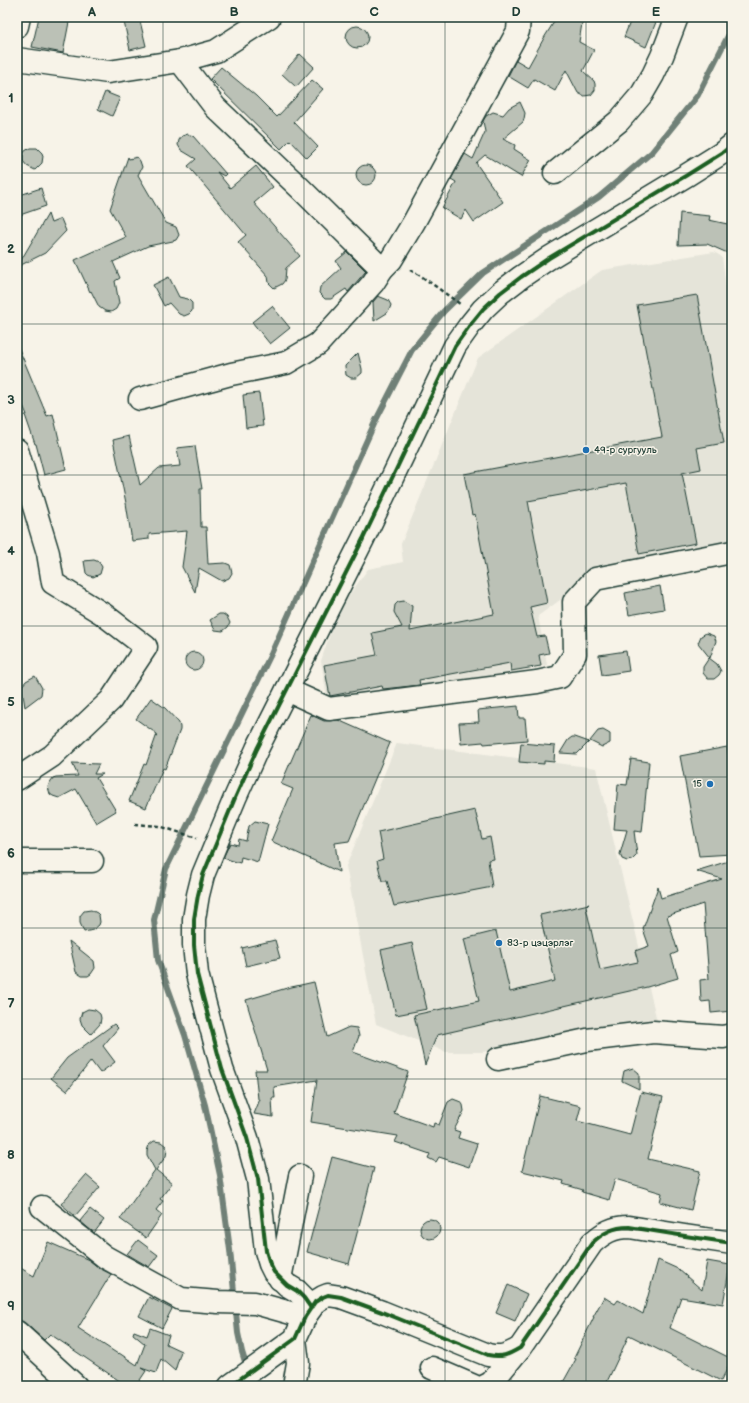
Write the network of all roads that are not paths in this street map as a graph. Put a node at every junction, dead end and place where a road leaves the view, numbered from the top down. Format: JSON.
{"nodes":[{"id":1,"x":19,"y":17,"type":"edge"},
{"id":2,"x":269,"y":17,"type":"edge"},
{"id":3,"x":519,"y":17,"type":"edge"},
{"id":4,"x":677,"y":17,"type":"edge"},
{"id":5,"x":17,"y":26,"type":"edge"},
{"id":6,"x":17,"y":59,"type":"edge"},
{"id":7,"x":180,"y":61,"type":"junction"},
{"id":8,"x":732,"y":145,"type":"edge"},
{"id":9,"x":555,"y":173,"type":"dead end"},
{"id":10,"x":382,"y":269,"type":"junction"},
{"id":11,"x":140,"y":398,"type":"dead end"},
{"id":12,"x":17,"y":450,"type":"edge"},
{"id":13,"x":732,"y":552,"type":"edge"},
{"id":14,"x":287,"y":690,"type":"junction"},
{"id":15,"x":17,"y":779,"type":"edge"},
{"id":16,"x":17,"y":861,"type":"edge"},
{"id":17,"x":92,"y":861,"type":"dead end"},
{"id":18,"x":732,"y":1035,"type":"edge"},
{"id":19,"x":498,"y":1059,"type":"dead end"},
{"id":20,"x":300,"y":1176,"type":"dead end"},
{"id":21,"x":42,"y":1207,"type":"dead end"},
{"id":22,"x":732,"y":1243,"type":"edge"},
{"id":23,"x":280,"y":1279,"type":"junction"},
{"id":24,"x":308,"y":1312,"type":"junction"},
{"id":25,"x":17,"y":1332,"type":"edge"},
{"id":26,"x":295,"y":1339,"type":"junction"},
{"id":27,"x":520,"y":1348,"type":"junction"},
{"id":28,"x":432,"y":1368,"type":"dead end"},
{"id":29,"x":76,"y":1386,"type":"edge"},
{"id":30,"x":230,"y":1386,"type":"edge"},
{"id":31,"x":294,"y":1386,"type":"edge"},
{"id":32,"x":474,"y":1386,"type":"edge"},
{"id":33,"x":485,"y":1386,"type":"edge"}],
"edges":[{"from":1,"to":5,"type":"street"},
{"from":2,"to":7,"type":"street"},
{"from":3,"to":10,"type":"street"},
{"from":4,"to":9,"type":"street"},
{"from":6,"to":7,"type":"street"},
{"from":7,"to":10,"type":"street"},
{"from":8,"to":14,"type":"street"},
{"from":10,"to":11,"type":"street"},
{"from":12,"to":15,"type":"street"},
{"from":13,"to":14,"type":"street"},
{"from":14,"to":23,"type":"street"},
{"from":16,"to":17,"type":"street"},
{"from":18,"to":19,"type":"street"},
{"from":20,"to":23,"type":"street"},
{"from":21,"to":24,"type":"street"},
{"from":22,"to":27,"type":"street"},
{"from":23,"to":24,"type":"street"},
{"from":24,"to":26,"type":"street"},
{"from":24,"to":27,"type":"street"},
{"from":25,"to":29,"type":"street"},
{"from":26,"to":30,"type":"street"},
{"from":26,"to":31,"type":"street"},
{"from":27,"to":33,"type":"street"},
{"from":28,"to":32,"type":"street"}]}
